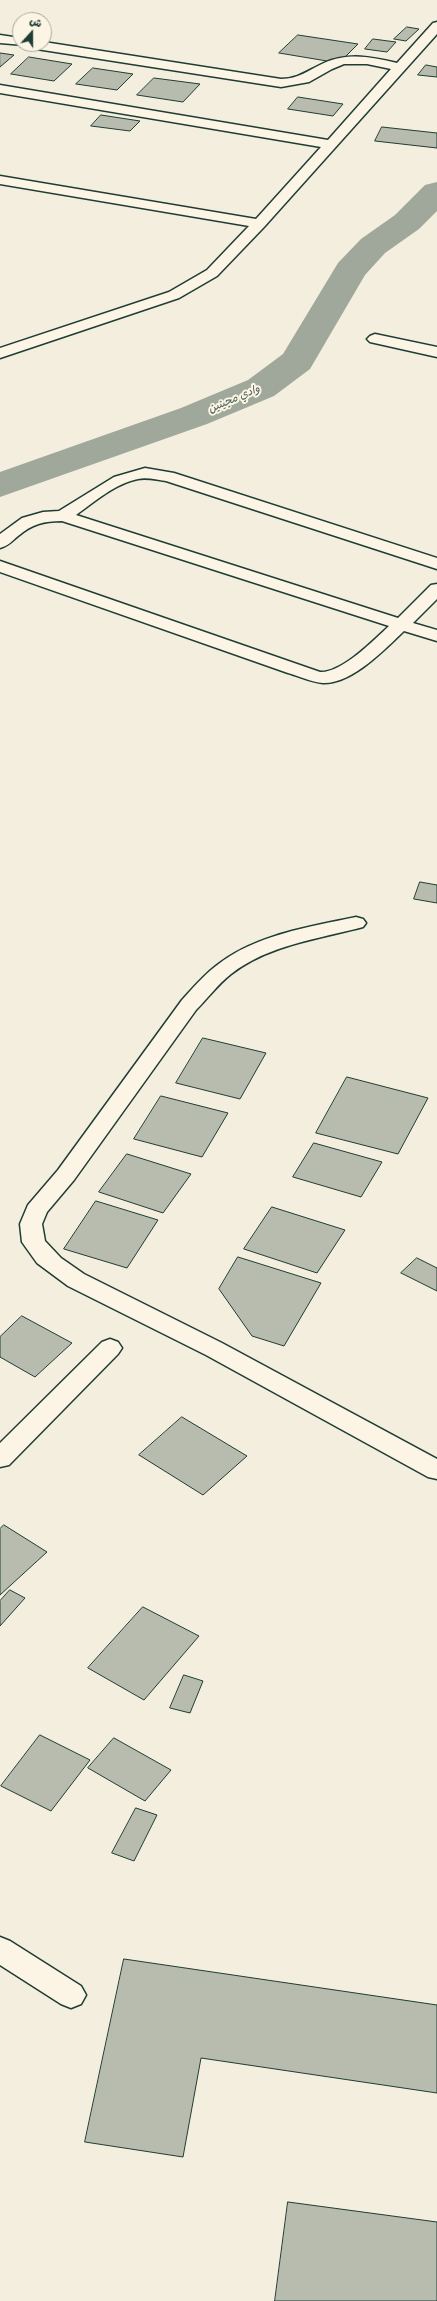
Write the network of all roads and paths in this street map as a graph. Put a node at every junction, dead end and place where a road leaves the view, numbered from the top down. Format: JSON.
{"nodes":[{"id":1,"x":437,"y":26,"type":"edge"},
{"id":2,"x":0,"y":39,"type":"edge"},
{"id":3,"x":12,"y":41,"type":"edge"},
{"id":4,"x":52,"y":47,"type":"edge"},
{"id":5,"x":400,"y":67,"type":"junction"},
{"id":6,"x":0,"y":89,"type":"edge"},
{"id":7,"x":330,"y":144,"type":"junction"},
{"id":8,"x":0,"y":180,"type":"edge"},
{"id":9,"x":259,"y":224,"type":"junction"},
{"id":10,"x":375,"y":339,"type":"dead end"},
{"id":11,"x":437,"y":352,"type":"edge"},
{"id":12,"x":0,"y":353,"type":"edge"},
{"id":13,"x":63,"y":516,"type":"junction"},
{"id":14,"x":0,"y":543,"type":"edge"},
{"id":15,"x":437,"y":564,"type":"edge"},
{"id":16,"x":0,"y":566,"type":"edge"},
{"id":17,"x":437,"y":589,"type":"edge"},
{"id":18,"x":402,"y":624,"type":"junction"},
{"id":19,"x":437,"y":636,"type":"edge"},
{"id":20,"x":356,"y":923,"type":"dead end"},
{"id":21,"x":110,"y":1348,"type":"dead end"},
{"id":22,"x":0,"y":1458,"type":"edge"},
{"id":23,"x":437,"y":1470,"type":"edge"},
{"id":24,"x":0,"y":1950,"type":"edge"},
{"id":25,"x":71,"y":1995,"type":"dead end"}],
"edges":[{"from":1,"to":5,"type":"street"},
{"from":2,"to":3,"type":"street"},
{"from":4,"to":5,"type":"street"},
{"from":5,"to":7,"type":"street"},
{"from":6,"to":7,"type":"street"},
{"from":7,"to":9,"type":"street"},
{"from":8,"to":9,"type":"street"},
{"from":9,"to":12,"type":"street"},
{"from":10,"to":11,"type":"street"},
{"from":13,"to":14,"type":"street"},
{"from":13,"to":15,"type":"street"},
{"from":13,"to":18,"type":"street"},
{"from":16,"to":18,"type":"street"},
{"from":17,"to":18,"type":"street"},
{"from":18,"to":19,"type":"street"},
{"from":20,"to":23,"type":"street"},
{"from":21,"to":22,"type":"street"},
{"from":24,"to":25,"type":"street"}]}
